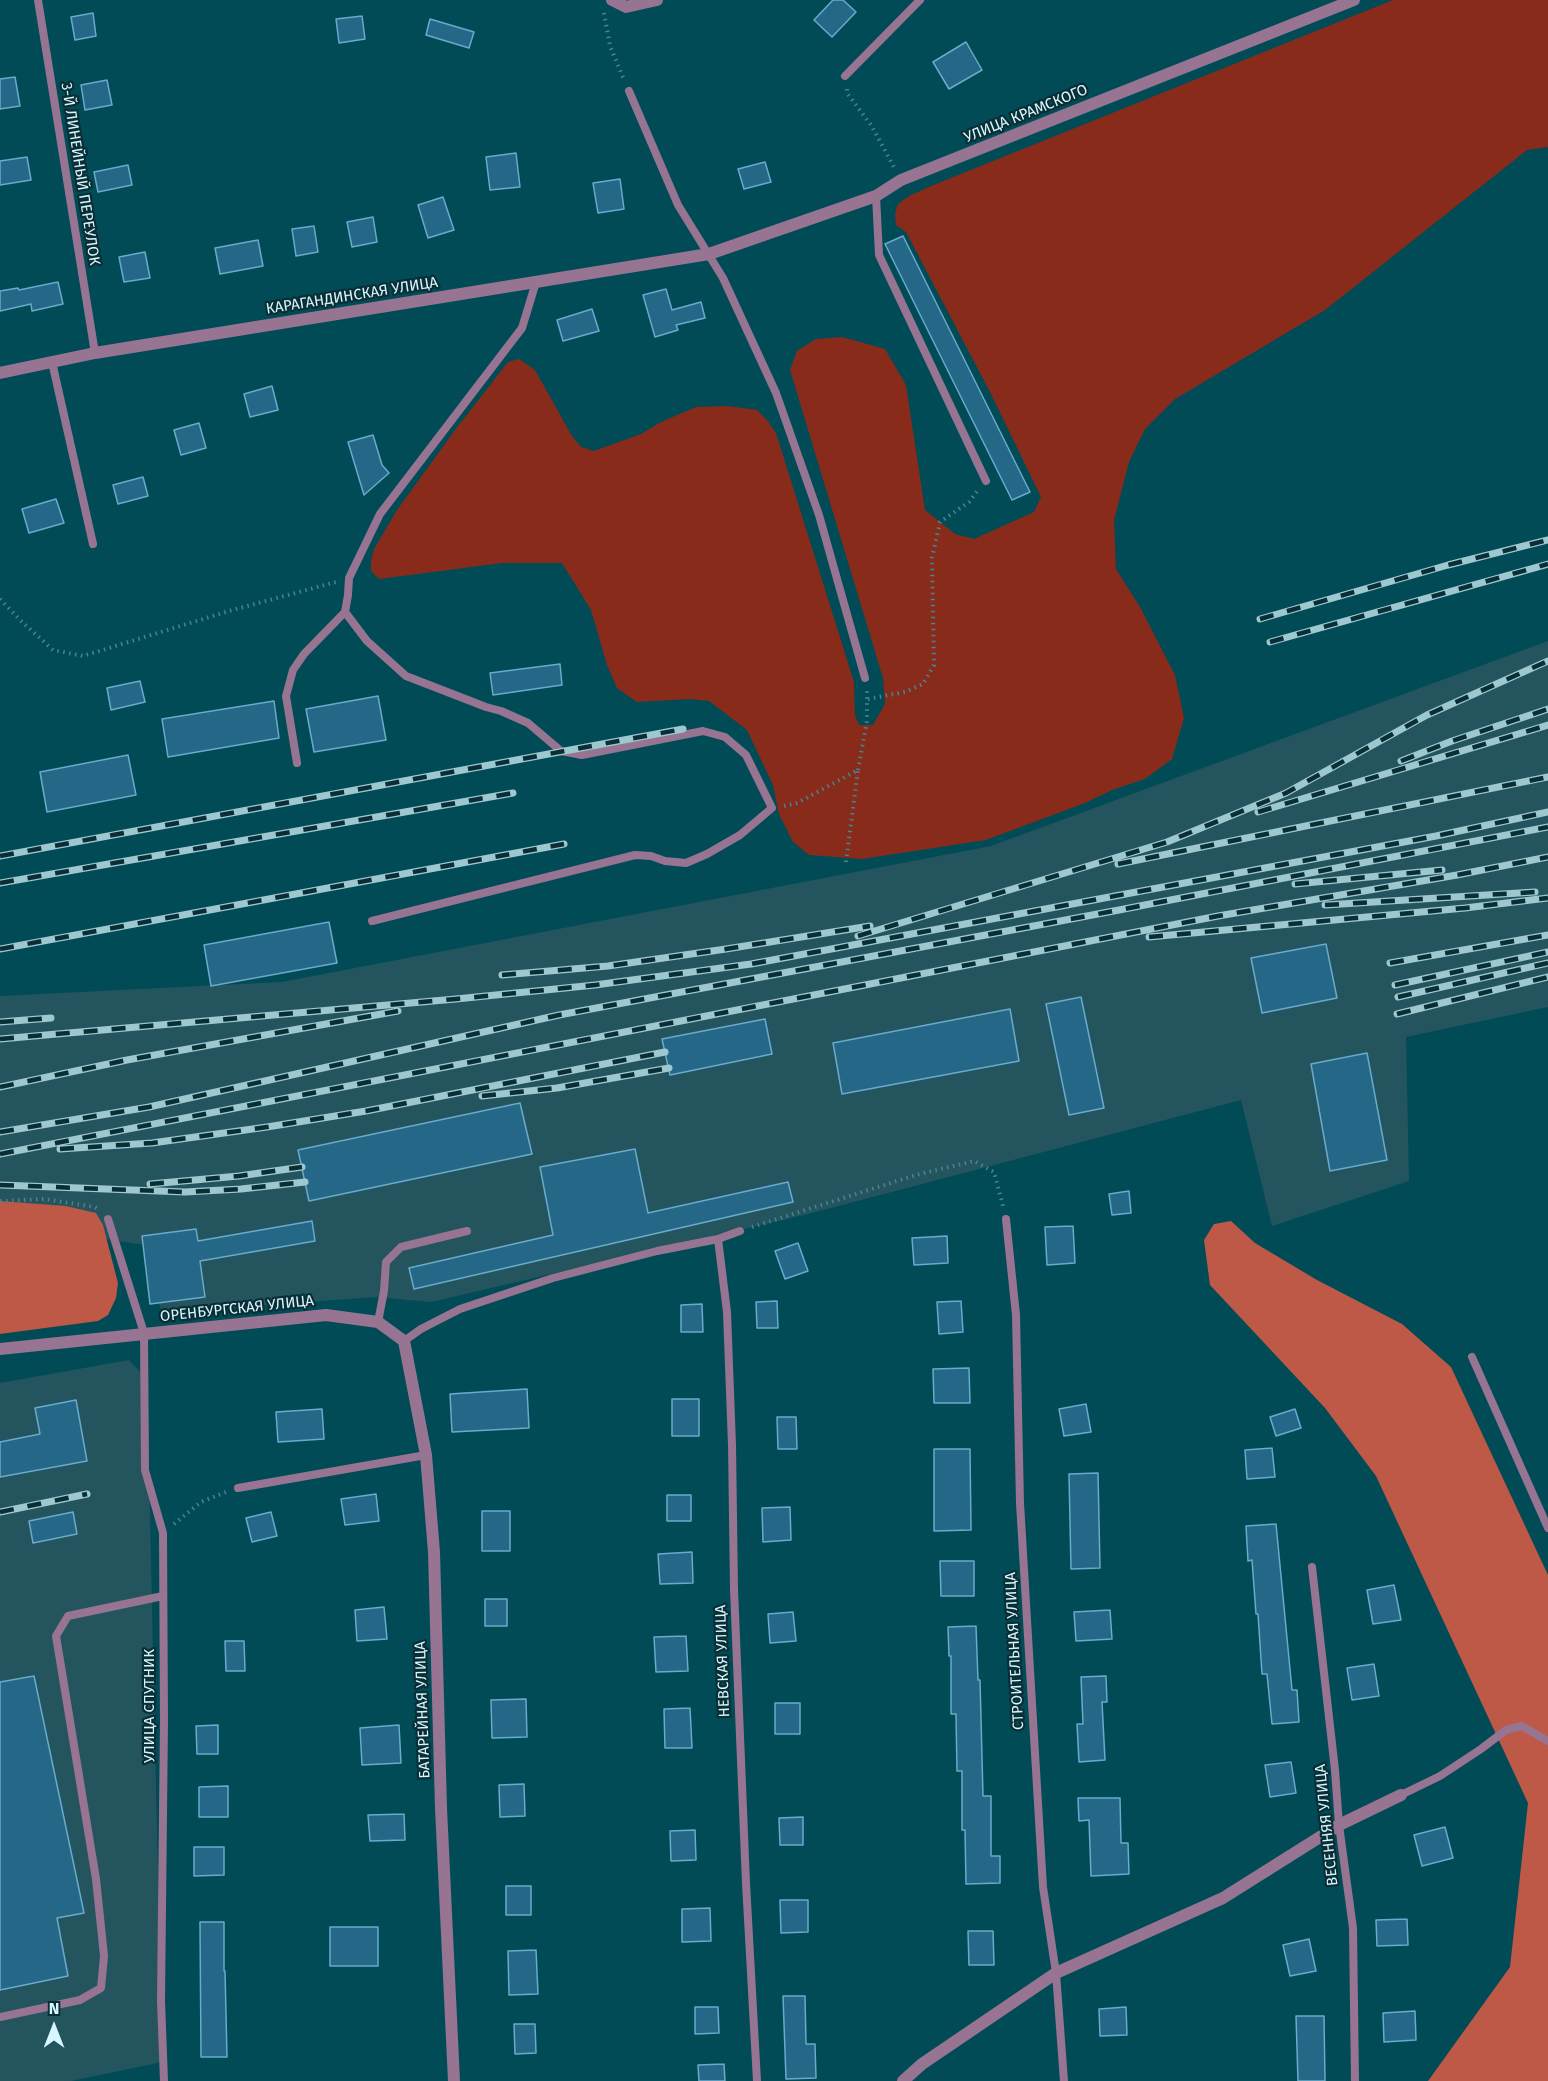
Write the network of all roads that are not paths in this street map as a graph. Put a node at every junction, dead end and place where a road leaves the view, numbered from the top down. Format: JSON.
{"nodes":[{"id":1,"x":38,"y":0,"type":"edge"},
{"id":2,"x":612,"y":0,"type":"edge"},
{"id":3,"x":920,"y":0,"type":"edge"},
{"id":4,"x":1354,"y":0,"type":"edge"},
{"id":5,"x":656,"y":1,"type":"edge"},
{"id":6,"x":845,"y":76,"type":"road end"},
{"id":7,"x":629,"y":91,"type":"road end"},
{"id":8,"x":876,"y":196,"type":"junction"},
{"id":9,"x":709,"y":254,"type":"junction"},
{"id":10,"x":536,"y":282,"type":"junction"},
{"id":11,"x":95,"y":353,"type":"junction"},
{"id":12,"x":52,"y":362,"type":"junction"},
{"id":13,"x":0,"y":373,"type":"edge"},
{"id":14,"x":986,"y":481,"type":"road end"},
{"id":15,"x":93,"y":544,"type":"dead end"},
{"id":16,"x":345,"y":612,"type":"junction"},
{"id":17,"x":865,"y":678,"type":"road end"},
{"id":18,"x":297,"y":763,"type":"dead end"},
{"id":19,"x":372,"y":921,"type":"dead end"},
{"id":20,"x":108,"y":1219,"type":"road end"},
{"id":21,"x":1006,"y":1219,"type":"road end"},
{"id":22,"x":740,"y":1230,"type":"road end"},
{"id":23,"x":467,"y":1231,"type":"dead end"},
{"id":24,"x":718,"y":1239,"type":"junction"},
{"id":25,"x":378,"y":1322,"type":"junction"},
{"id":26,"x":144,"y":1333,"type":"junction"},
{"id":27,"x":404,"y":1341,"type":"junction"},
{"id":28,"x":0,"y":1348,"type":"edge"},
{"id":29,"x":1472,"y":1357,"type":"dead end"},
{"id":30,"x":426,"y":1455,"type":"junction"},
{"id":31,"x":238,"y":1488,"type":"road end"},
{"id":32,"x":1548,"y":1528,"type":"edge"},
{"id":33,"x":1312,"y":1568,"type":"dead end"},
{"id":34,"x":163,"y":1596,"type":"junction"},
{"id":35,"x":1548,"y":1742,"type":"edge"},
{"id":36,"x":1401,"y":1795,"type":"joint"},
{"id":37,"x":1339,"y":1825,"type":"junction"},
{"id":38,"x":1056,"y":1973,"type":"junction"},
{"id":39,"x":0,"y":2017,"type":"edge"},
{"id":40,"x":164,"y":2081,"type":"edge"},
{"id":41,"x":454,"y":2081,"type":"edge"},
{"id":42,"x":757,"y":2081,"type":"edge"},
{"id":43,"x":903,"y":2081,"type":"edge"},
{"id":44,"x":1064,"y":2081,"type":"edge"},
{"id":45,"x":1355,"y":2081,"type":"edge"}],
"edges":[{"from":1,"to":11,"type":"lane","name":"3-Й ЛИНЕЙНЫЙ ПЕРЕУЛОК"},
{"from":2,"to":5,"type":"street"},
{"from":3,"to":6,"type":"lane"},
{"from":4,"to":8,"type":"street","name":"УЛИЦА КРАМСКОГО"},
{"from":7,"to":9,"type":"lane"},
{"from":8,"to":9,"type":"street","name":"УЛИЦА КРАМСКОГО"},
{"from":8,"to":14,"type":"lane"},
{"from":9,"to":10,"type":"street","name":"КАРАГАНДИНСКАЯ УЛИЦА"},
{"from":9,"to":17,"type":"lane"},
{"from":10,"to":11,"type":"street","name":"КАРАГАНДИНСКАЯ УЛИЦА"},
{"from":10,"to":16,"type":"lane"},
{"from":11,"to":12,"type":"street","name":"КАРАГАНДИНСКАЯ УЛИЦА"},
{"from":12,"to":13,"type":"street","name":"КАРАГАНДИНСКАЯ УЛИЦА"},
{"from":12,"to":15,"type":"lane"},
{"from":16,"to":18,"type":"lane"},
{"from":16,"to":19,"type":"lane"},
{"from":20,"to":26,"type":"lane","name":"УЛИЦА СПУТНИК"},
{"from":21,"to":38,"type":"lane","name":"СТРОИТЕЛЬНАЯ УЛИЦА"},
{"from":22,"to":24,"type":"lane"},
{"from":23,"to":25,"type":"lane"},
{"from":24,"to":27,"type":"lane"},
{"from":24,"to":42,"type":"lane","name":"НЕВСКАЯ УЛИЦА"},
{"from":25,"to":26,"type":"street","name":"ОРЕНБУРГСКАЯ УЛИЦА"},
{"from":25,"to":27,"type":"street","name":"ОРЕНБУРГСКАЯ УЛИЦА"},
{"from":26,"to":28,"type":"street","name":"ОРЕНБУРГСКАЯ УЛИЦА"},
{"from":26,"to":34,"type":"lane","name":"УЛИЦА СПУТНИК"},
{"from":27,"to":30,"type":"street","name":"БАТАРЕЙНАЯ УЛИЦА"},
{"from":29,"to":32,"type":"lane"},
{"from":30,"to":31,"type":"lane"},
{"from":30,"to":41,"type":"street","name":"БАТАРЕЙНАЯ УЛИЦА"},
{"from":33,"to":37,"type":"lane","name":"ВЕСЕННЯЯ УЛИЦА"},
{"from":34,"to":39,"type":"lane"},
{"from":34,"to":40,"type":"lane","name":"УЛИЦА СПУТНИК"},
{"from":35,"to":36,"type":"lane"},
{"from":36,"to":37,"type":"street"},
{"from":37,"to":38,"type":"street"},
{"from":37,"to":45,"type":"lane","name":"ВЕСЕННЯЯ УЛИЦА"},
{"from":38,"to":43,"type":"street"},
{"from":38,"to":44,"type":"lane","name":"СТРОИТЕЛЬНАЯ УЛИЦА"}]}
